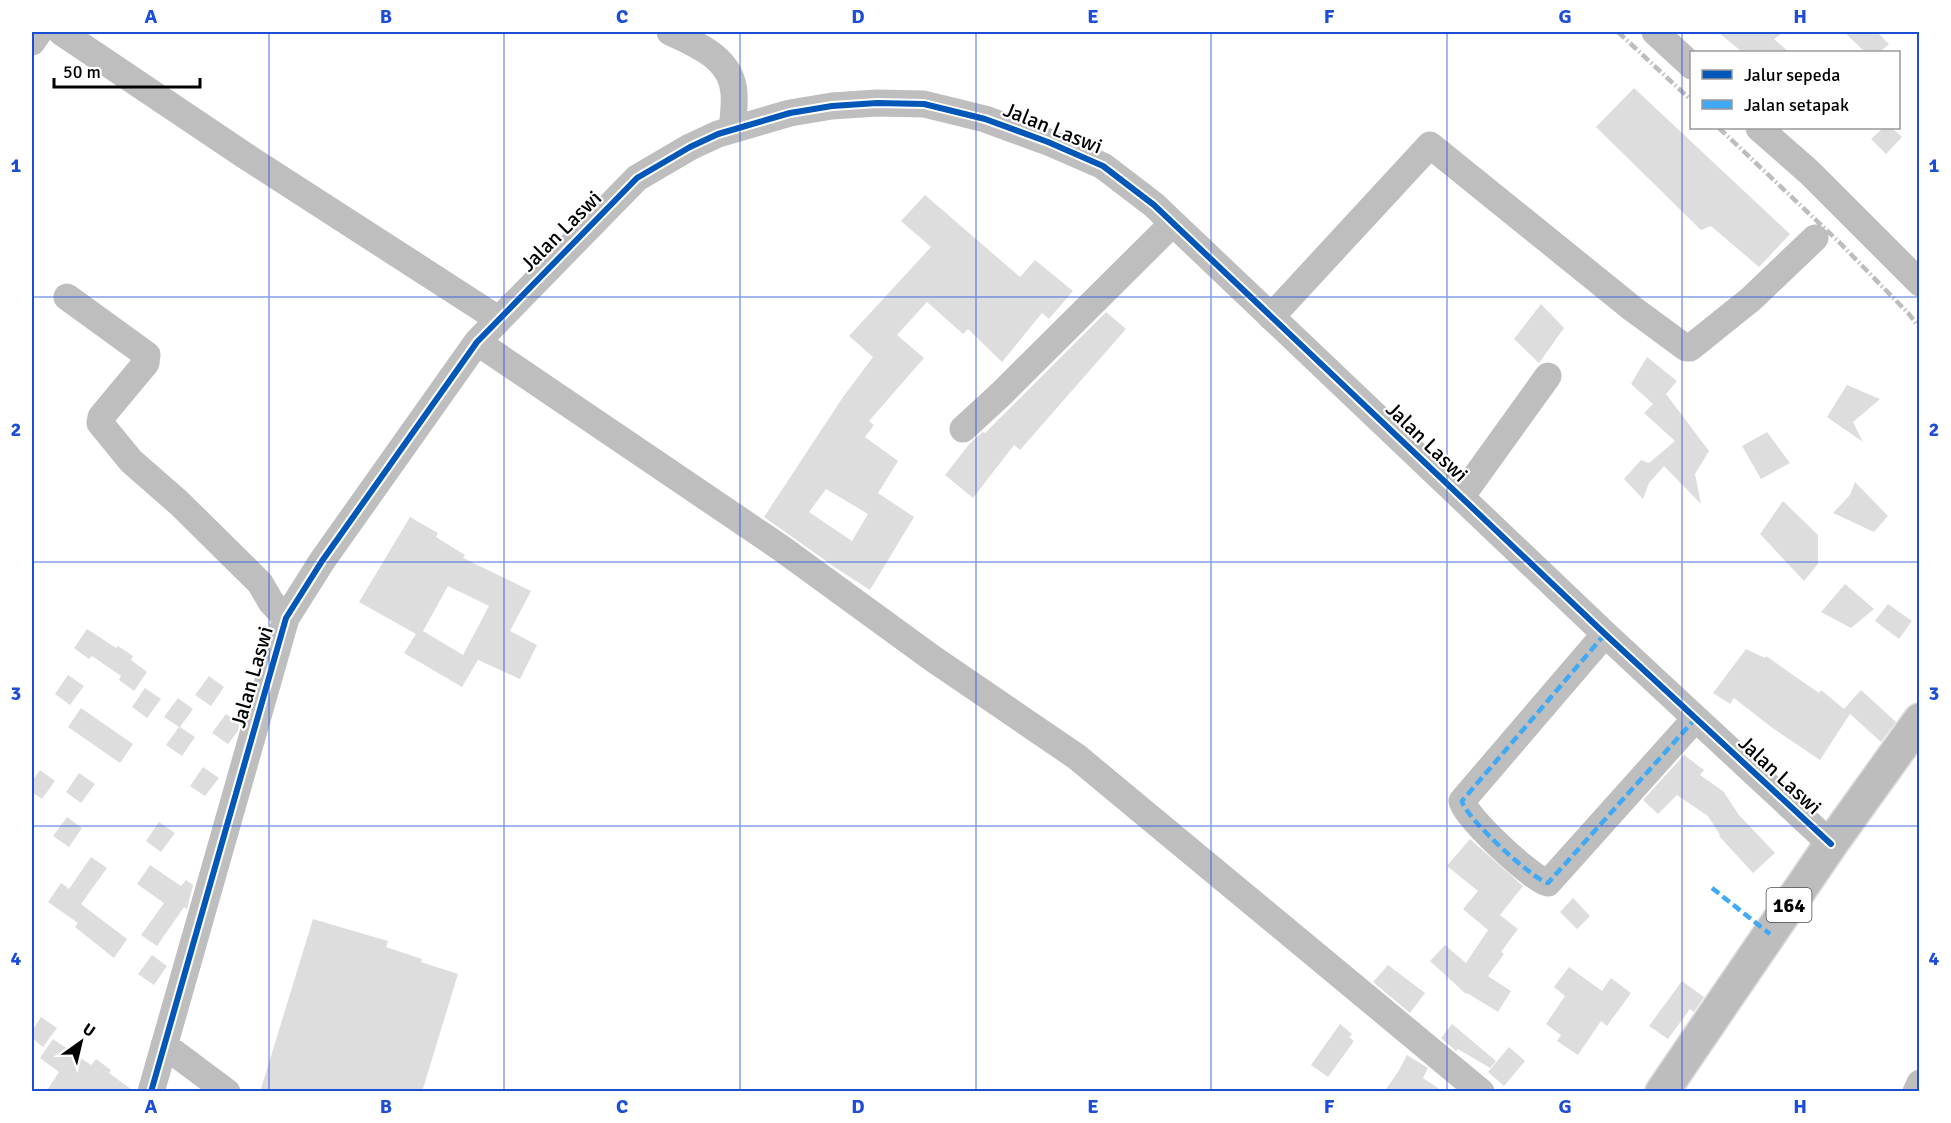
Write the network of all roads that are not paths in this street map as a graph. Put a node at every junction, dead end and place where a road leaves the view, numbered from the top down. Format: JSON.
{"nodes":[{"id":1,"x":39,"y":32,"type":"edge"},
{"id":2,"x":62,"y":32,"type":"edge"},
{"id":3,"x":670,"y":32,"type":"edge"},
{"id":4,"x":1655,"y":32,"type":"edge"},
{"id":5,"x":32,"y":42,"type":"edge"},
{"id":6,"x":1690,"y":64,"type":"edge"},
{"id":7,"x":1760,"y":129,"type":"edge"},
{"id":8,"x":732,"y":130,"type":"junction"},
{"id":9,"x":1173,"y":223,"type":"junction"},
{"id":10,"x":1815,"y":238,"type":"dead end"},
{"id":11,"x":1920,"y":283,"type":"edge"},
{"id":12,"x":67,"y":297,"type":"dead end"},
{"id":13,"x":1271,"y":316,"type":"junction"},
{"id":14,"x":498,"y":319,"type":"junction"},
{"id":15,"x":477,"y":342,"type":"junction"},
{"id":16,"x":1548,"y":376,"type":"dead end"},
{"id":17,"x":963,"y":429,"type":"dead end"},
{"id":18,"x":1461,"y":497,"type":"junction"},
{"id":19,"x":286,"y":618,"type":"junction"},
{"id":20,"x":1605,"y":634,"type":"junction"},
{"id":21,"x":1695,"y":719,"type":"junction"},
{"id":22,"x":1920,"y":720,"type":"edge"},
{"id":23,"x":1831,"y":844,"type":"junction"},
{"id":24,"x":164,"y":1045,"type":"junction"},
{"id":25,"x":1920,"y":1083,"type":"edge"},
{"id":26,"x":152,"y":1092,"type":"edge"},
{"id":27,"x":227,"y":1092,"type":"edge"},
{"id":28,"x":1481,"y":1092,"type":"edge"},
{"id":29,"x":1662,"y":1092,"type":"edge"},
{"id":30,"x":1916,"y":1092,"type":"edge"}],
"edges":[{"from":1,"to":5,"type":"street"},
{"from":2,"to":14,"type":"street"},
{"from":3,"to":8,"type":"street"},
{"from":4,"to":6,"type":"street"},
{"from":7,"to":11,"type":"street"},
{"from":8,"to":9,"type":"street","name":"Jalan Laswi"},
{"from":8,"to":14,"type":"street","name":"Jalan Laswi"},
{"from":9,"to":13,"type":"street","name":"Jalan Laswi"},
{"from":9,"to":17,"type":"street"},
{"from":10,"to":13,"type":"street"},
{"from":12,"to":19,"type":"street"},
{"from":13,"to":18,"type":"street","name":"Jalan Laswi"},
{"from":14,"to":15,"type":"street","name":"Jalan Laswi"},
{"from":15,"to":19,"type":"street","name":"Jalan Laswi"},
{"from":15,"to":28,"type":"street"},
{"from":16,"to":18,"type":"street"},
{"from":18,"to":20,"type":"street","name":"Jalan Laswi"},
{"from":19,"to":24,"type":"street","name":"Jalan Laswi"},
{"from":20,"to":21,"type":"street","name":"Jalan Laswi"},
{"from":20,"to":21,"type":"street"},
{"from":21,"to":23,"type":"street","name":"Jalan Laswi"},
{"from":22,"to":23,"type":"main road","number":"164"},
{"from":23,"to":29,"type":"main road","number":"164"},
{"from":24,"to":26,"type":"street","name":"Jalan Laswi"},
{"from":24,"to":27,"type":"street"},
{"from":25,"to":30,"type":"street"}]}
